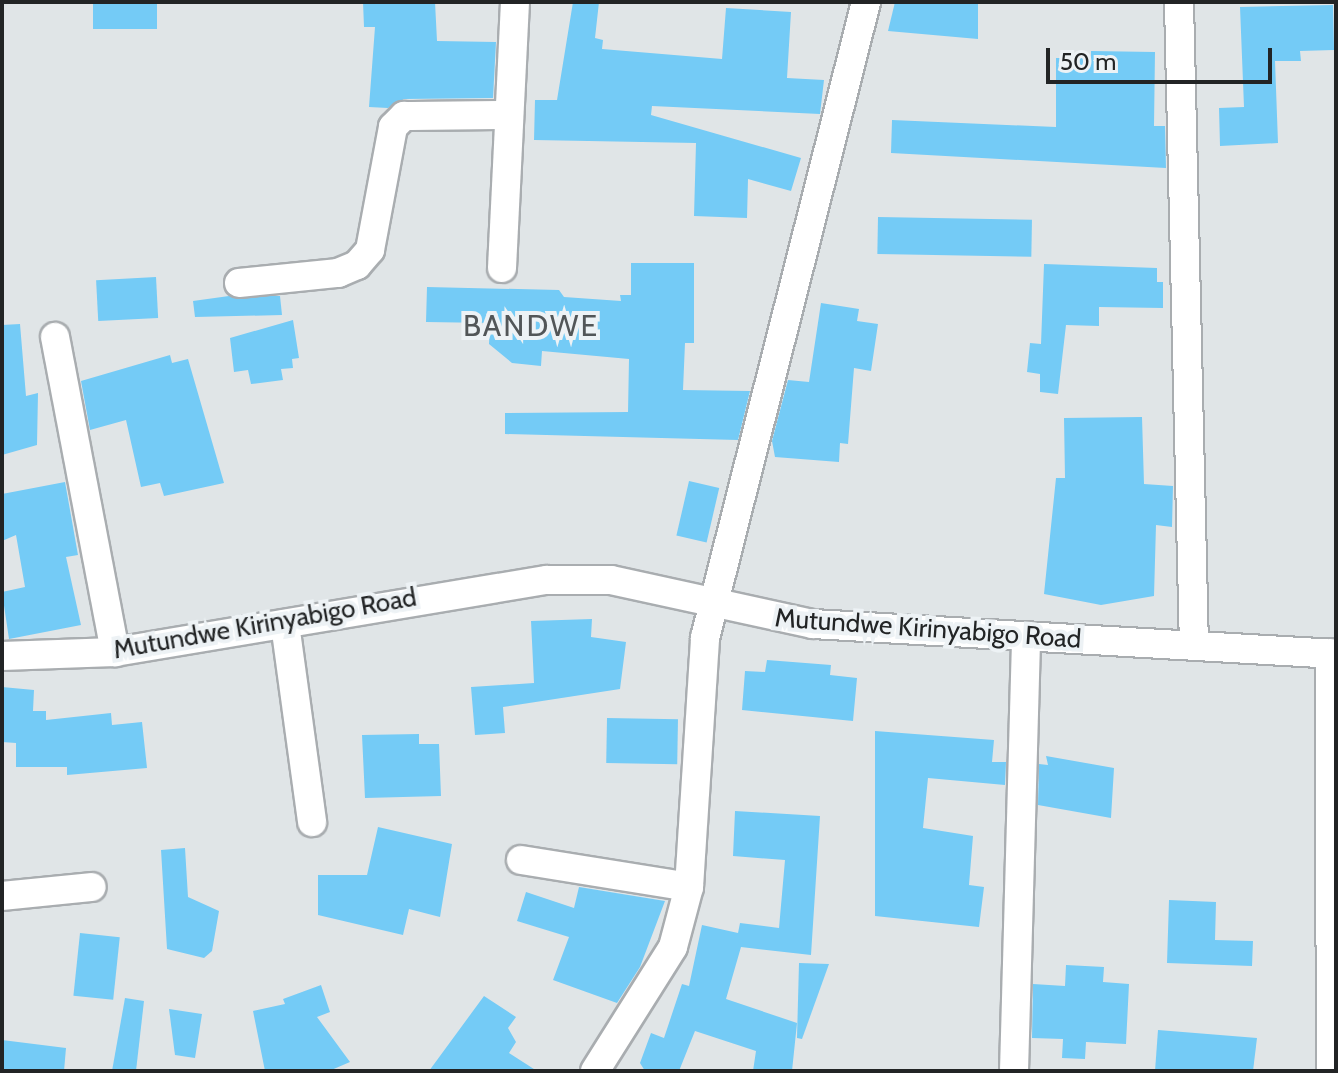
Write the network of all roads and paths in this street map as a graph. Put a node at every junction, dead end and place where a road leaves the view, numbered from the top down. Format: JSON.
{"nodes":[{"id":1,"x":515,"y":2,"type":"edge"},
{"id":2,"x":866,"y":2,"type":"edge"},
{"id":3,"x":1179,"y":2,"type":"edge"},
{"id":4,"x":506,"y":115,"type":"junction"},
{"id":5,"x":502,"y":268,"type":"dead end"},
{"id":6,"x":239,"y":283,"type":"dead end"},
{"id":7,"x":55,"y":337,"type":"dead end"},
{"id":8,"x":714,"y":604,"type":"junction"},
{"id":9,"x":285,"y":624,"type":"junction"},
{"id":10,"x":1026,"y":636,"type":"junction"},
{"id":11,"x":1194,"y":646,"type":"junction"},
{"id":12,"x":115,"y":652,"type":"junction"},
{"id":13,"x":1333,"y":654,"type":"edge"},
{"id":14,"x":2,"y":656,"type":"edge"},
{"id":15,"x":312,"y":822,"type":"dead end"},
{"id":16,"x":521,"y":860,"type":"dead end"},
{"id":17,"x":92,"y":887,"type":"dead end"},
{"id":18,"x":689,"y":887,"type":"junction"},
{"id":19,"x":2,"y":896,"type":"edge"},
{"id":20,"x":595,"y":1071,"type":"edge"},
{"id":21,"x":1014,"y":1071,"type":"edge"},
{"id":22,"x":1331,"y":1071,"type":"edge"}],
"edges":[{"from":1,"to":4,"type":"street"},
{"from":2,"to":8,"type":"street"},
{"from":3,"to":11,"type":"street"},
{"from":4,"to":5,"type":"street"},
{"from":4,"to":6,"type":"street"},
{"from":7,"to":12,"type":"street"},
{"from":8,"to":9,"type":"street","name":"Mutundwe Kirinyabigo Road"},
{"from":8,"to":10,"type":"street","name":"Mutundwe Kirinyabigo Road"},
{"from":8,"to":18,"type":"street"},
{"from":9,"to":12,"type":"street","name":"Mutundwe Kirinyabigo Road"},
{"from":9,"to":15,"type":"street"},
{"from":10,"to":11,"type":"street","name":"Mutundwe Kirinyabigo Road"},
{"from":10,"to":21,"type":"street"},
{"from":11,"to":13,"type":"street","name":"Mutundwe Kirinyabigo Road"},
{"from":12,"to":14,"type":"street","name":"Mutundwe Kirinyabigo Road"},
{"from":13,"to":22,"type":"street"},
{"from":16,"to":18,"type":"street"},
{"from":17,"to":19,"type":"street"},
{"from":18,"to":20,"type":"street"}]}
